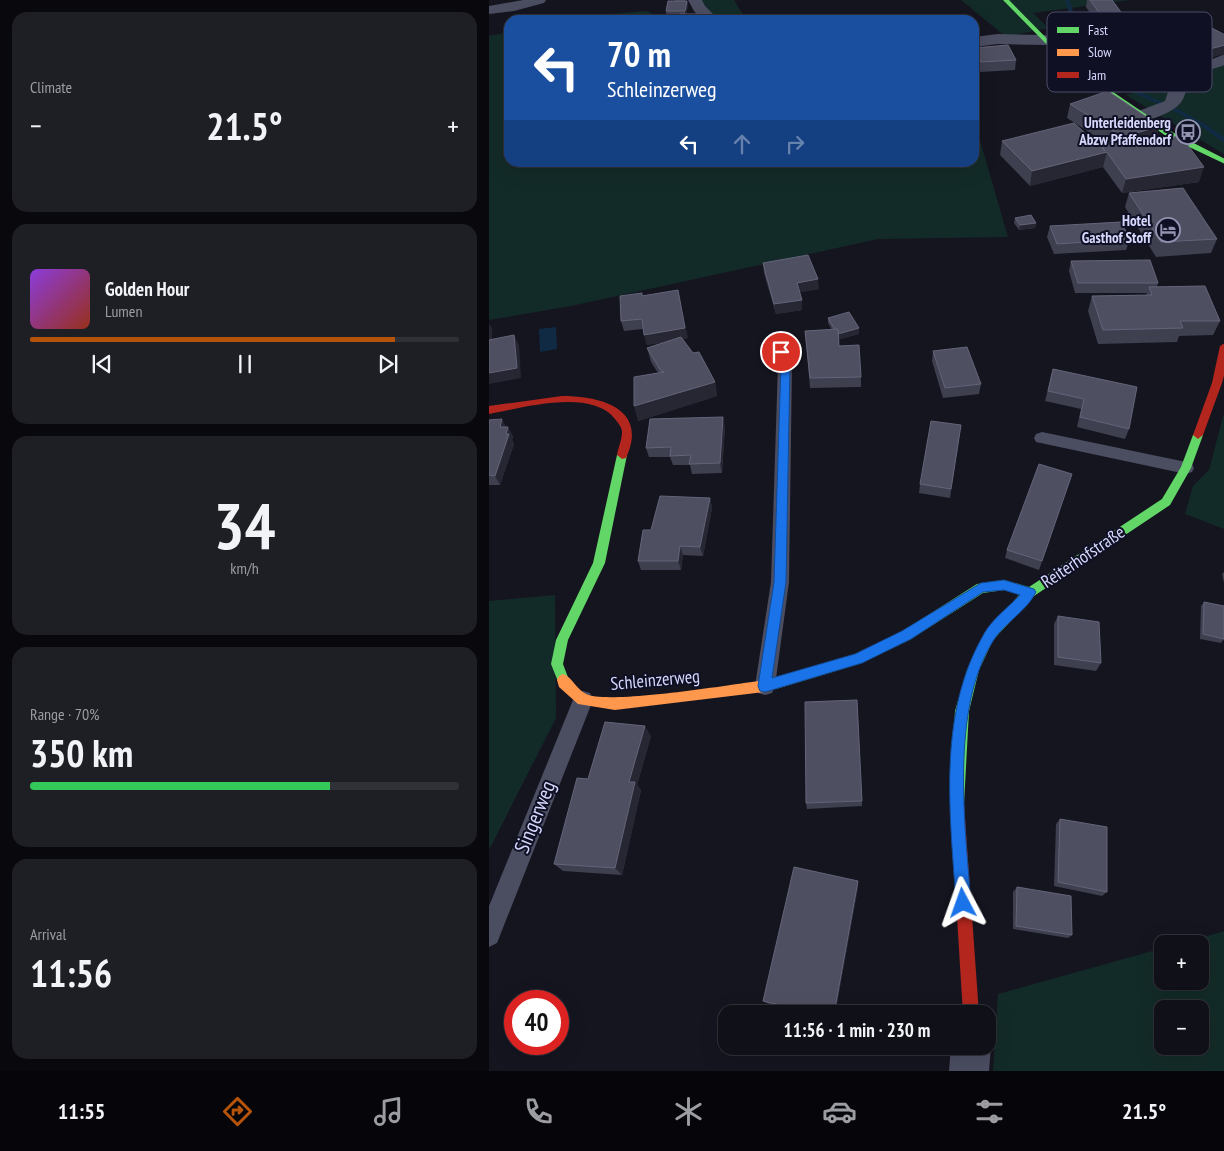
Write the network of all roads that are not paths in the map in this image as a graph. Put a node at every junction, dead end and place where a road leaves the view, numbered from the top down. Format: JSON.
{"nodes":[{"id":1,"x":539,"y":0,"type":"edge"},
{"id":2,"x":695,"y":0,"type":"edge"},
{"id":3,"x":1006,"y":0,"type":"edge"},
{"id":4,"x":489,"y":10,"type":"edge"},
{"id":5,"x":707,"y":15,"type":"edge"},
{"id":6,"x":1045,"y":40,"type":"joint"},
{"id":7,"x":979,"y":42,"type":"edge"},
{"id":8,"x":1224,"y":60,"type":"edge"},
{"id":9,"x":1212,"y":65,"type":"edge"},
{"id":10,"x":1109,"y":92,"type":"edge"},
{"id":11,"x":1177,"y":92,"type":"edge"},
{"id":12,"x":1143,"y":116,"type":"junction"},
{"id":13,"x":1224,"y":162,"type":"edge"},
{"id":14,"x":777,"y":340,"type":"dead end"},
{"id":15,"x":1224,"y":346,"type":"edge"},
{"id":16,"x":489,"y":410,"type":"edge"},
{"id":17,"x":1042,"y":438,"type":"dead end"},
{"id":18,"x":1186,"y":468,"type":"junction"},
{"id":19,"x":1030,"y":592,"type":"junction"},
{"id":20,"x":765,"y":686,"type":"junction"},
{"id":21,"x":583,"y":700,"type":"junction"},
{"id":22,"x":489,"y":934,"type":"edge"},
{"id":23,"x":970,"y":1005,"type":"edge"},
{"id":24,"x":970,"y":1055,"type":"edge"},
{"id":25,"x":969,"y":1071,"type":"edge"}],
"edges":[{"from":1,"to":4,"type":"street"},
{"from":2,"to":5,"type":"street"},
{"from":3,"to":6,"type":"street"},
{"from":6,"to":7,"type":"street"},
{"from":8,"to":9,"type":"street"},
{"from":10,"to":12,"type":"street"},
{"from":11,"to":12,"type":"street"},
{"from":12,"to":13,"type":"street"},
{"from":14,"to":20,"type":"lane"},
{"from":15,"to":18,"type":"street","name":"Reiterhofstraße"},
{"from":16,"to":21,"type":"street"},
{"from":17,"to":18,"type":"lane"},
{"from":18,"to":19,"type":"street","name":"Reiterhofstraße"},
{"from":19,"to":20,"type":"street","name":"Schleinzerweg"},
{"from":19,"to":23,"type":"street","name":"Reiterhofstraße"},
{"from":20,"to":21,"type":"street","name":"Schleinzerweg"},
{"from":21,"to":22,"type":"lane","name":"Singerweg"},
{"from":24,"to":25,"type":"street"}]}
